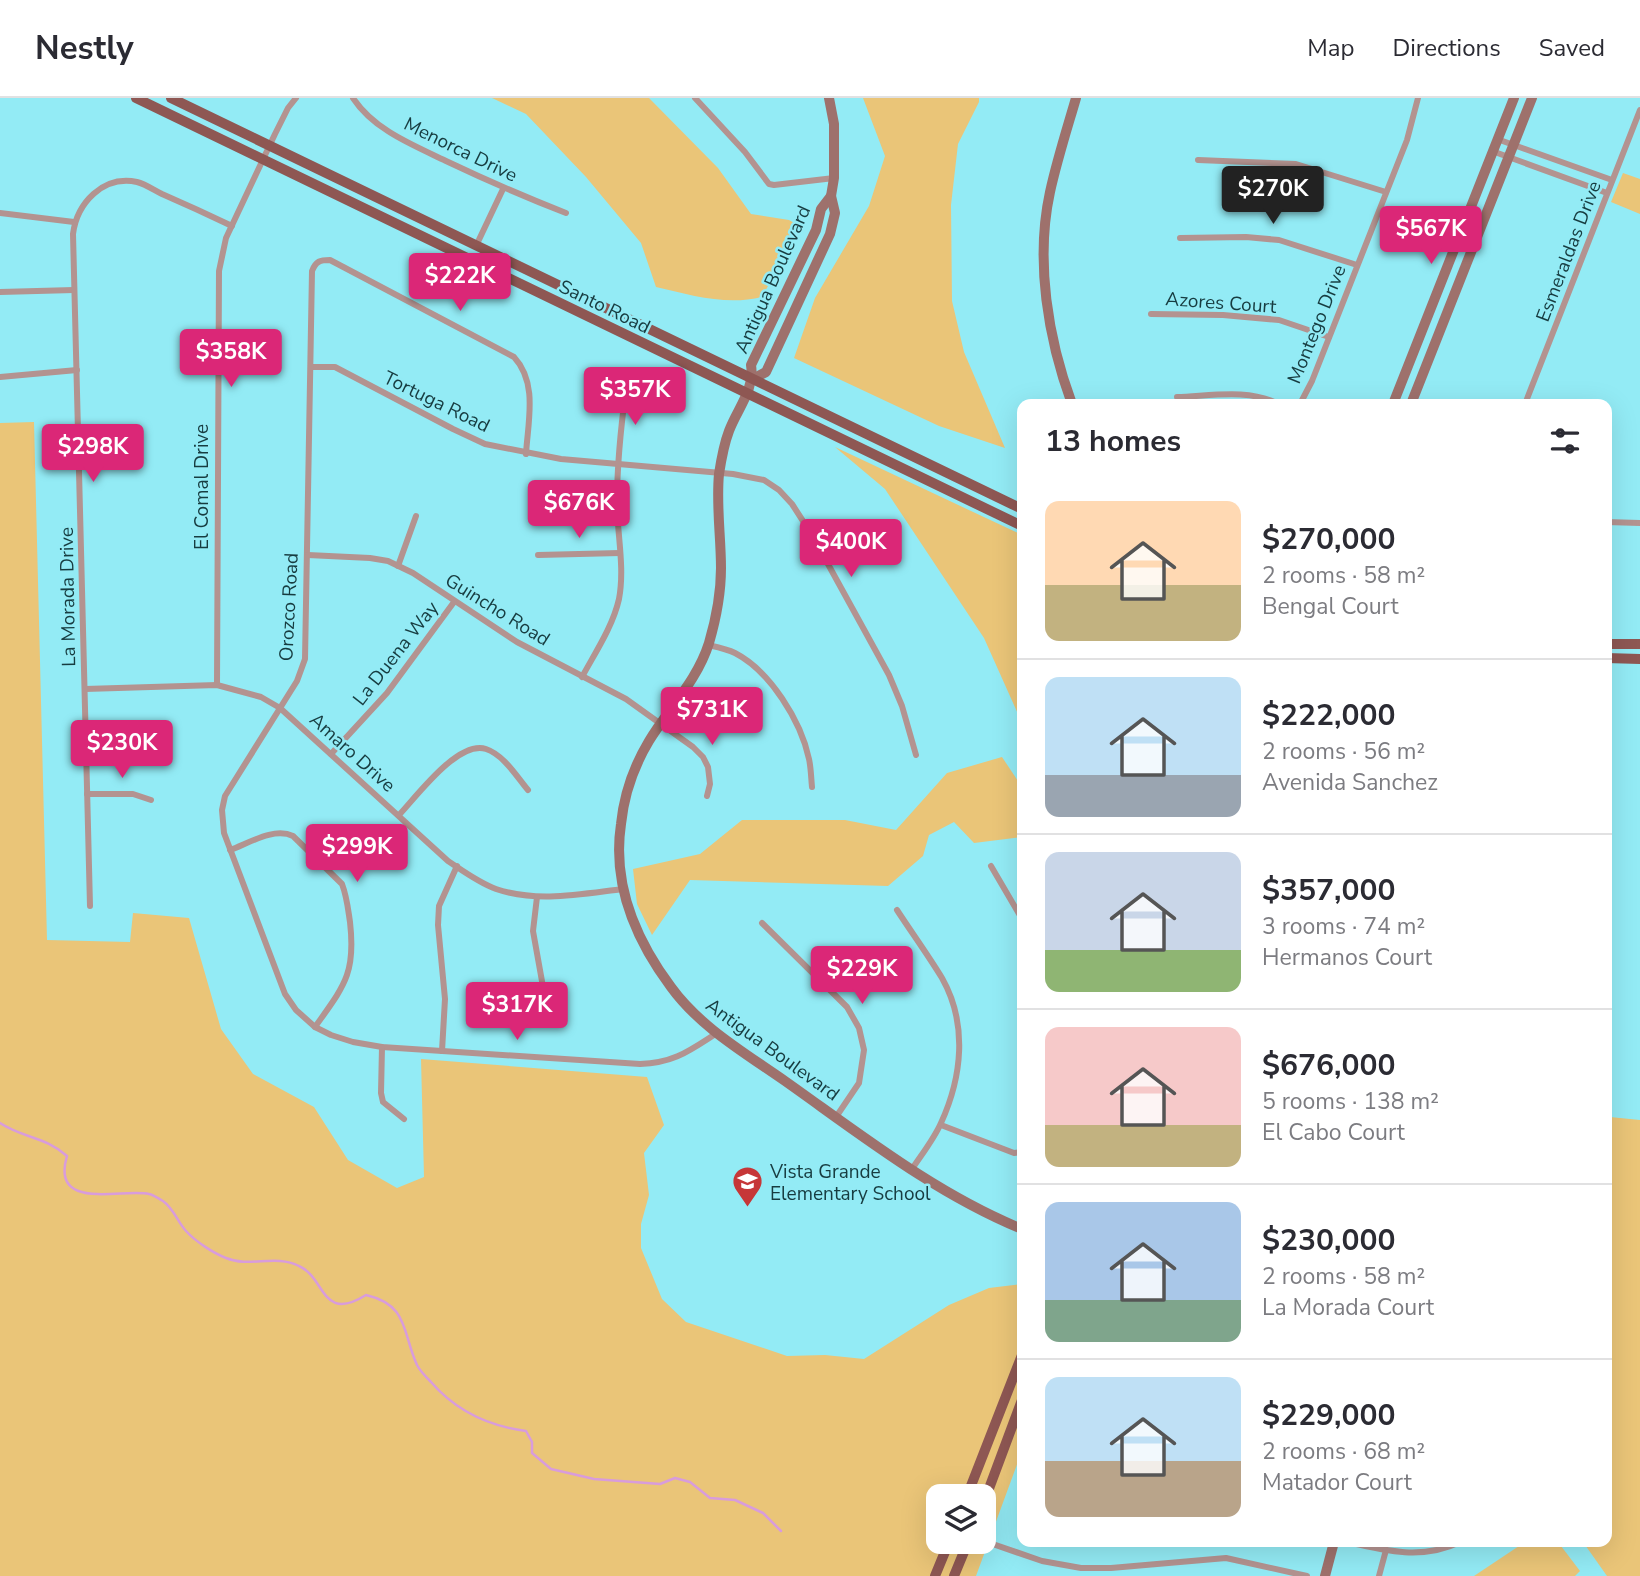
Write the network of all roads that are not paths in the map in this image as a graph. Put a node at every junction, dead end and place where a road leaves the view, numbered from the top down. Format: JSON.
{"nodes":[{"id":1,"x":136,"y":98,"type":"edge"},
{"id":2,"x":172,"y":98,"type":"edge"},
{"id":3,"x":296,"y":98,"type":"edge"},
{"id":4,"x":353,"y":98,"type":"edge"},
{"id":5,"x":695,"y":98,"type":"edge"},
{"id":6,"x":829,"y":98,"type":"edge"},
{"id":7,"x":1076,"y":98,"type":"edge"},
{"id":8,"x":1418,"y":98,"type":"edge"},
{"id":9,"x":1514,"y":98,"type":"edge"},
{"id":10,"x":1532,"y":98,"type":"edge"},
{"id":11,"x":1640,"y":110,"type":"edge"},
{"id":12,"x":1497,"y":139,"type":"junction"},
{"id":13,"x":270,"y":145,"type":"junction"},
{"id":14,"x":1514,"y":145,"type":"junction"},
{"id":15,"x":1492,"y":151,"type":"junction"},
{"id":16,"x":1509,"y":158,"type":"junction"},
{"id":17,"x":264,"y":159,"type":"junction"},
{"id":18,"x":1198,"y":160,"type":"dead end"},
{"id":19,"x":834,"y":178,"type":"junction"},
{"id":20,"x":1612,"y":180,"type":"junction"},
{"id":21,"x":503,"y":189,"type":"junction"},
{"id":22,"x":1386,"y":192,"type":"junction"},
{"id":23,"x":1607,"y":193,"type":"junction"},
{"id":24,"x":831,"y":196,"type":"junction"},
{"id":25,"x":0,"y":213,"type":"edge"},
{"id":26,"x":566,"y":213,"type":"dead end"},
{"id":27,"x":74,"y":222,"type":"junction"},
{"id":28,"x":232,"y":226,"type":"junction"},
{"id":29,"x":1180,"y":238,"type":"dead end"},
{"id":30,"x":476,"y":246,"type":"junction"},
{"id":31,"x":1357,"y":265,"type":"junction"},
{"id":32,"x":74,"y":290,"type":"junction"},
{"id":33,"x":0,"y":292,"type":"edge"},
{"id":34,"x":1151,"y":314,"type":"dead end"},
{"id":35,"x":1329,"y":337,"type":"junction"},
{"id":36,"x":311,"y":367,"type":"junction"},
{"id":37,"x":77,"y":370,"type":"junction"},
{"id":38,"x":0,"y":377,"type":"edge"},
{"id":39,"x":753,"y":379,"type":"junction"},
{"id":40,"x":626,"y":389,"type":"dead end"},
{"id":41,"x":747,"y":392,"type":"junction"},
{"id":42,"x":1177,"y":397,"type":"dead end"},
{"id":43,"x":1070,"y":399,"type":"edge"},
{"id":44,"x":1269,"y":399,"type":"edge"},
{"id":45,"x":1302,"y":399,"type":"edge"},
{"id":46,"x":1395,"y":399,"type":"edge"},
{"id":47,"x":1413,"y":399,"type":"edge"},
{"id":48,"x":1527,"y":399,"type":"edge"},
{"id":49,"x":526,"y":454,"type":"junction"},
{"id":50,"x":619,"y":464,"type":"junction"},
{"id":51,"x":719,"y":472,"type":"junction"},
{"id":52,"x":1017,"y":507,"type":"edge"},
{"id":53,"x":416,"y":516,"type":"dead end"},
{"id":54,"x":1612,"y":522,"type":"edge"},
{"id":55,"x":1640,"y":523,"type":"edge"},
{"id":56,"x":1017,"y":524,"type":"edge"},
{"id":57,"x":620,"y":553,"type":"junction"},
{"id":58,"x":308,"y":555,"type":"junction"},
{"id":59,"x":538,"y":555,"type":"dead end"},
{"id":60,"x":398,"y":566,"type":"junction"},
{"id":61,"x":454,"y":602,"type":"junction"},
{"id":62,"x":1612,"y":644,"type":"edge"},
{"id":63,"x":1640,"y":644,"type":"edge"},
{"id":64,"x":708,"y":645,"type":"junction"},
{"id":65,"x":1612,"y":658,"type":"edge"},
{"id":66,"x":1640,"y":659,"type":"edge"},
{"id":67,"x":582,"y":677,"type":"junction"},
{"id":68,"x":217,"y":685,"type":"junction"},
{"id":69,"x":85,"y":689,"type":"junction"},
{"id":70,"x":280,"y":708,"type":"junction"},
{"id":71,"x":660,"y":725,"type":"junction"},
{"id":72,"x":331,"y":754,"type":"junction"},
{"id":73,"x":916,"y":755,"type":"dead end"},
{"id":74,"x":812,"y":786,"type":"dead end"},
{"id":75,"x":528,"y":790,"type":"dead end"},
{"id":76,"x":88,"y":794,"type":"junction"},
{"id":77,"x":707,"y":796,"type":"dead end"},
{"id":78,"x":151,"y":800,"type":"dead end"},
{"id":79,"x":399,"y":815,"type":"junction"},
{"id":80,"x":230,"y":850,"type":"junction"},
{"id":81,"x":457,"y":866,"type":"junction"},
{"id":82,"x":991,"y":866,"type":"dead end"},
{"id":83,"x":623,"y":889,"type":"junction"},
{"id":84,"x":537,"y":897,"type":"junction"},
{"id":85,"x":90,"y":906,"type":"dead end"},
{"id":86,"x":1017,"y":910,"type":"edge"},
{"id":87,"x":897,"y":911,"type":"dead end"},
{"id":88,"x":762,"y":923,"type":"dead end"},
{"id":89,"x":545,"y":998,"type":"dead end"},
{"id":90,"x":315,"y":1027,"type":"junction"},
{"id":91,"x":717,"y":1033,"type":"junction"},
{"id":92,"x":382,"y":1047,"type":"junction"},
{"id":93,"x":442,"y":1051,"type":"junction"},
{"id":94,"x":836,"y":1117,"type":"junction"},
{"id":95,"x":404,"y":1119,"type":"dead end"},
{"id":96,"x":941,"y":1125,"type":"junction"},
{"id":97,"x":1017,"y":1153,"type":"edge"},
{"id":98,"x":912,"y":1169,"type":"junction"},
{"id":99,"x":1017,"y":1227,"type":"edge"},
{"id":100,"x":1017,"y":1368,"type":"edge"},
{"id":101,"x":1017,"y":1413,"type":"edge"},
{"id":102,"x":972,"y":1484,"type":"edge"},
{"id":103,"x":991,"y":1484,"type":"edge"},
{"id":104,"x":996,"y":1545,"type":"edge"},
{"id":105,"x":1333,"y":1547,"type":"edge"},
{"id":106,"x":1372,"y":1547,"type":"edge"},
{"id":107,"x":1446,"y":1547,"type":"edge"},
{"id":108,"x":1386,"y":1550,"type":"junction"},
{"id":109,"x":944,"y":1554,"type":"edge"},
{"id":110,"x":963,"y":1554,"type":"edge"},
{"id":111,"x":935,"y":1576,"type":"edge"},
{"id":112,"x":954,"y":1576,"type":"edge"},
{"id":113,"x":1307,"y":1576,"type":"edge"},
{"id":114,"x":1325,"y":1576,"type":"edge"},
{"id":115,"x":1379,"y":1576,"type":"edge"}],
"edges":[{"from":1,"to":17,"type":"main road","name":"Santo Road"},
{"from":2,"to":13,"type":"main road","name":"Santo Road"},
{"from":3,"to":13,"type":"street","name":"El Comal Drive"},
{"from":4,"to":21,"type":"street","name":"Menorca Drive"},
{"from":5,"to":19,"type":"street"},
{"from":6,"to":19,"type":"street","name":"Antigua Boulevard"},
{"from":7,"to":43,"type":"street"},
{"from":8,"to":22,"type":"street","name":"Montego Drive"},
{"from":9,"to":12,"type":"street"},
{"from":10,"to":14,"type":"street"},
{"from":11,"to":20,"type":"street","name":"Esmeraldas Drive"},
{"from":12,"to":14,"type":"street"},
{"from":12,"to":15,"type":"street"},
{"from":13,"to":17,"type":"street","name":"El Comal Drive"},
{"from":13,"to":30,"type":"main road","name":"Santo Road"},
{"from":14,"to":16,"type":"street"},
{"from":14,"to":20,"type":"street"},
{"from":15,"to":16,"type":"street"},
{"from":15,"to":46,"type":"street"},
{"from":16,"to":23,"type":"street"},
{"from":16,"to":47,"type":"street"},
{"from":17,"to":28,"type":"street","name":"El Comal Drive"},
{"from":17,"to":41,"type":"main road","name":"Santo Road"},
{"from":18,"to":22,"type":"street"},
{"from":19,"to":24,"type":"street","name":"Antigua Boulevard"},
{"from":20,"to":23,"type":"street","name":"Esmeraldas Drive"},
{"from":21,"to":26,"type":"street","name":"Menorca Drive"},
{"from":21,"to":30,"type":"street"},
{"from":22,"to":31,"type":"street","name":"Montego Drive"},
{"from":23,"to":48,"type":"street","name":"Esmeraldas Drive"},
{"from":24,"to":39,"type":"street","name":"Antigua Boulevard"},
{"from":24,"to":39,"type":"street","name":"Antigua Boulevard"},
{"from":25,"to":27,"type":"street"},
{"from":27,"to":28,"type":"street"},
{"from":27,"to":32,"type":"street","name":"La Morada Drive"},
{"from":28,"to":68,"type":"street","name":"El Comal Drive"},
{"from":29,"to":31,"type":"street"},
{"from":30,"to":39,"type":"main road","name":"Santo Road"},
{"from":31,"to":35,"type":"street","name":"Montego Drive"},
{"from":32,"to":33,"type":"street"},
{"from":32,"to":37,"type":"street","name":"La Morada Drive"},
{"from":34,"to":35,"type":"street","name":"Azores Court"},
{"from":35,"to":45,"type":"street","name":"Montego Drive"},
{"from":36,"to":49,"type":"street","name":"Tortuga Road"},
{"from":36,"to":49,"type":"street","name":"Orozco Road"},
{"from":36,"to":58,"type":"street","name":"Orozco Road"},
{"from":37,"to":38,"type":"street"},
{"from":37,"to":69,"type":"street","name":"La Morada Drive"},
{"from":39,"to":41,"type":"street","name":"Antigua Boulevard"},
{"from":39,"to":52,"type":"main road","name":"Santo Road"},
{"from":40,"to":50,"type":"street"},
{"from":41,"to":51,"type":"street","name":"Antigua Boulevard"},
{"from":41,"to":56,"type":"main road","name":"Santo Road"},
{"from":42,"to":44,"type":"street"},
{"from":49,"to":50,"type":"street","name":"Tortuga Road"},
{"from":50,"to":51,"type":"street","name":"Tortuga Road"},
{"from":50,"to":57,"type":"street"},
{"from":51,"to":64,"type":"street","name":"Antigua Boulevard"},
{"from":51,"to":73,"type":"street","name":"Tortuga Road"},
{"from":53,"to":60,"type":"street"},
{"from":54,"to":55,"type":"street"},
{"from":57,"to":59,"type":"street"},
{"from":57,"to":67,"type":"street"},
{"from":58,"to":60,"type":"street","name":"Guincho Road"},
{"from":58,"to":70,"type":"street","name":"Orozco Road"},
{"from":60,"to":61,"type":"street","name":"Guincho Road"},
{"from":61,"to":67,"type":"street","name":"Guincho Road"},
{"from":61,"to":72,"type":"street","name":"La Duena Way"},
{"from":62,"to":63,"type":"main road"},
{"from":64,"to":71,"type":"street","name":"Antigua Boulevard"},
{"from":64,"to":74,"type":"street"},
{"from":65,"to":66,"type":"main road"},
{"from":67,"to":71,"type":"street","name":"Guincho Road"},
{"from":68,"to":69,"type":"street","name":"Amaro Drive"},
{"from":68,"to":70,"type":"street","name":"Amaro Drive"},
{"from":69,"to":76,"type":"street","name":"La Morada Drive"},
{"from":70,"to":72,"type":"street","name":"Amaro Drive"},
{"from":70,"to":80,"type":"street","name":"Orozco Road"},
{"from":71,"to":77,"type":"street","name":"Guincho Road"},
{"from":71,"to":83,"type":"street","name":"Antigua Boulevard"},
{"from":72,"to":79,"type":"street","name":"Amaro Drive"},
{"from":75,"to":79,"type":"street"},
{"from":76,"to":78,"type":"street"},
{"from":76,"to":85,"type":"street","name":"La Morada Drive"},
{"from":79,"to":81,"type":"street","name":"Amaro Drive"},
{"from":80,"to":90,"type":"street","name":"Orozco Road"},
{"from":80,"to":90,"type":"street"},
{"from":81,"to":84,"type":"street","name":"Amaro Drive"},
{"from":81,"to":93,"type":"street"},
{"from":82,"to":86,"type":"street"},
{"from":83,"to":84,"type":"street","name":"Amaro Drive"},
{"from":83,"to":91,"type":"street","name":"Antigua Boulevard"},
{"from":84,"to":89,"type":"street"},
{"from":87,"to":96,"type":"street"},
{"from":88,"to":94,"type":"street"},
{"from":90,"to":92,"type":"street"},
{"from":91,"to":93,"type":"street"},
{"from":91,"to":94,"type":"street","name":"Antigua Boulevard"},
{"from":92,"to":93,"type":"street"},
{"from":92,"to":95,"type":"street"},
{"from":94,"to":98,"type":"street","name":"Antigua Boulevard"},
{"from":96,"to":97,"type":"street"},
{"from":96,"to":98,"type":"street"},
{"from":98,"to":99,"type":"street","name":"Antigua Boulevard"},
{"from":100,"to":102,"type":"main road"},
{"from":101,"to":103,"type":"main road"},
{"from":104,"to":113,"type":"street"},
{"from":105,"to":114,"type":"street"},
{"from":106,"to":108,"type":"street"},
{"from":107,"to":108,"type":"street"},
{"from":108,"to":115,"type":"street"},
{"from":109,"to":111,"type":"main road"},
{"from":110,"to":112,"type":"main road"}]}
